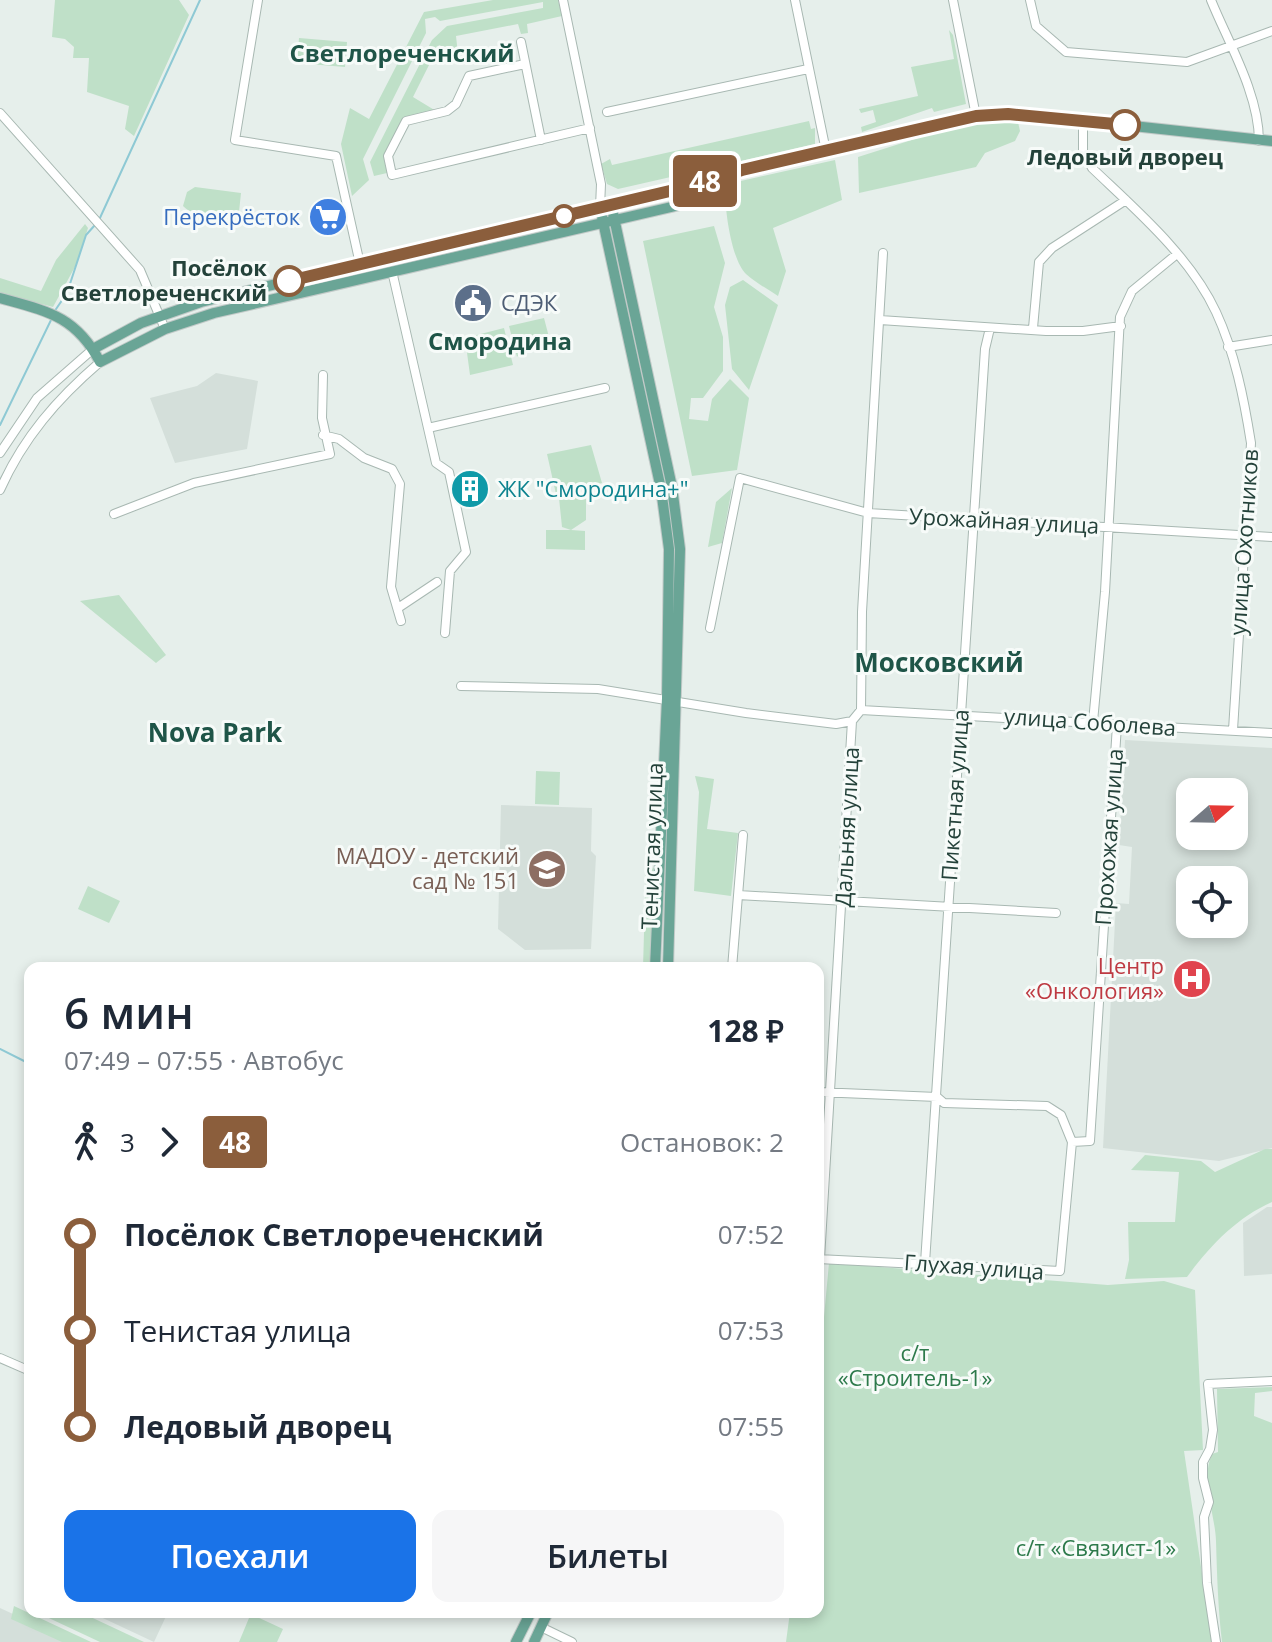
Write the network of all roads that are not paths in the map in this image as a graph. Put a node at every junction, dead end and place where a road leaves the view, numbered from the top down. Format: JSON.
{"nodes":[{"id":1,"x":258,"y":0,"type":"edge"},
{"id":2,"x":563,"y":0,"type":"edge"},
{"id":3,"x":795,"y":0,"type":"edge"},
{"id":4,"x":953,"y":0,"type":"edge"},
{"id":5,"x":1030,"y":0,"type":"edge"},
{"id":6,"x":1211,"y":0,"type":"edge"},
{"id":7,"x":1272,"y":31,"type":"edge"},
{"id":8,"x":521,"y":42,"type":"dead end"},
{"id":9,"x":1230,"y":47,"type":"junction"},
{"id":10,"x":525,"y":64,"type":"junction"},
{"id":11,"x":808,"y":69,"type":"junction"},
{"id":12,"x":607,"y":112,"type":"dead end"},
{"id":13,"x":0,"y":113,"type":"edge"},
{"id":14,"x":976,"y":116,"type":"junction"},
{"id":15,"x":1083,"y":120,"type":"junction"},
{"id":16,"x":590,"y":128,"type":"junction"},
{"id":17,"x":541,"y":140,"type":"junction"},
{"id":18,"x":1259,"y":141,"type":"junction"},
{"id":19,"x":1272,"y":141,"type":"edge"},
{"id":20,"x":826,"y":151,"type":"junction"},
{"id":21,"x":760,"y":167,"type":"junction"},
{"id":22,"x":1126,"y":200,"type":"junction"},
{"id":23,"x":606,"y":206,"type":"junction"},
{"id":24,"x":609,"y":220,"type":"junction"},
{"id":25,"x":883,"y":253,"type":"dead end"},
{"id":26,"x":1177,"y":254,"type":"junction"},
{"id":27,"x":360,"y":264,"type":"junction"},
{"id":28,"x":392,"y":271,"type":"junction"},
{"id":29,"x":0,"y":298,"type":"edge"},
{"id":30,"x":160,"y":315,"type":"junction"},
{"id":31,"x":880,"y":320,"type":"junction"},
{"id":32,"x":1121,"y":326,"type":"junction"},
{"id":33,"x":990,"y":328,"type":"junction"},
{"id":34,"x":1033,"y":328,"type":"junction"},
{"id":35,"x":165,"y":329,"type":"junction"},
{"id":36,"x":1272,"y":340,"type":"edge"},
{"id":37,"x":1228,"y":347,"type":"junction"},
{"id":38,"x":93,"y":349,"type":"junction"},
{"id":39,"x":100,"y":362,"type":"junction"},
{"id":40,"x":323,"y":375,"type":"dead end"},
{"id":41,"x":605,"y":388,"type":"dead end"},
{"id":42,"x":428,"y":428,"type":"junction"},
{"id":43,"x":323,"y":435,"type":"junction"},
{"id":44,"x":0,"y":453,"type":"edge"},
{"id":45,"x":0,"y":490,"type":"edge"},
{"id":46,"x":868,"y":513,"type":"junction"},
{"id":47,"x":114,"y":514,"type":"dead end"},
{"id":48,"x":975,"y":519,"type":"junction"},
{"id":49,"x":1109,"y":527,"type":"junction"},
{"id":50,"x":1243,"y":536,"type":"junction"},
{"id":51,"x":1272,"y":537,"type":"edge"},
{"id":52,"x":437,"y":582,"type":"dead end"},
{"id":53,"x":398,"y":608,"type":"junction"},
{"id":54,"x":401,"y":621,"type":"dead end"},
{"id":55,"x":710,"y":628,"type":"dead end"},
{"id":56,"x":445,"y":633,"type":"dead end"},
{"id":57,"x":461,"y":686,"type":"dead end"},
{"id":58,"x":672,"y":699,"type":"junction"},
{"id":59,"x":861,"y":710,"type":"junction"},
{"id":60,"x":960,"y":714,"type":"junction"},
{"id":61,"x":852,"y":721,"type":"junction"},
{"id":62,"x":1093,"y":722,"type":"junction"},
{"id":63,"x":1117,"y":725,"type":"junction"},
{"id":64,"x":1233,"y":730,"type":"junction"},
{"id":65,"x":1272,"y":733,"type":"edge"},
{"id":66,"x":743,"y":835,"type":"dead end"},
{"id":67,"x":738,"y":895,"type":"junction"},
{"id":68,"x":843,"y":901,"type":"junction"},
{"id":69,"x":947,"y":909,"type":"junction"},
{"id":70,"x":1056,"y":913,"type":"dead end"},
{"id":71,"x":655,"y":962,"type":"edge"},
{"id":72,"x":668,"y":962,"type":"edge"},
{"id":73,"x":732,"y":962,"type":"edge"},
{"id":74,"x":824,"y":1092,"type":"edge"},
{"id":75,"x":832,"y":1092,"type":"junction"},
{"id":76,"x":937,"y":1097,"type":"junction"},
{"id":77,"x":1072,"y":1142,"type":"junction"},
{"id":78,"x":824,"y":1195,"type":"edge"},
{"id":79,"x":824,"y":1259,"type":"edge"},
{"id":80,"x":925,"y":1263,"type":"junction"},
{"id":81,"x":0,"y":1358,"type":"edge"},
{"id":82,"x":24,"y":1368,"type":"edge"},
{"id":83,"x":1272,"y":1381,"type":"edge"},
{"id":84,"x":529,"y":1618,"type":"edge"},
{"id":85,"x":545,"y":1619,"type":"edge"},
{"id":86,"x":516,"y":1642,"type":"edge"},
{"id":87,"x":534,"y":1642,"type":"edge"},
{"id":88,"x":572,"y":1642,"type":"edge"},
{"id":89,"x":1216,"y":1642,"type":"edge"}],
"edges":[{"from":1,"to":27,"type":"street"},
{"from":2,"to":16,"type":"street"},
{"from":3,"to":11,"type":"street"},
{"from":4,"to":14,"type":"street"},
{"from":5,"to":9,"type":"street"},
{"from":6,"to":9,"type":"street"},
{"from":7,"to":9,"type":"street"},
{"from":8,"to":10,"type":"street"},
{"from":9,"to":18,"type":"street"},
{"from":10,"to":17,"type":"street"},
{"from":10,"to":17,"type":"street"},
{"from":11,"to":12,"type":"street"},
{"from":11,"to":20,"type":"street"},
{"from":13,"to":30,"type":"street"},
{"from":14,"to":15,"type":"main road"},
{"from":14,"to":20,"type":"main road"},
{"from":15,"to":18,"type":"main road"},
{"from":15,"to":22,"type":"street","name":"улица Охотников"},
{"from":16,"to":17,"type":"street"},
{"from":16,"to":23,"type":"street"},
{"from":18,"to":19,"type":"main road"},
{"from":20,"to":21,"type":"main road"},
{"from":21,"to":23,"type":"main road"},
{"from":21,"to":24,"type":"main road"},
{"from":22,"to":26,"type":"street","name":"улица Охотников"},
{"from":22,"to":34,"type":"street"},
{"from":23,"to":24,"type":"main road","name":"Тенистая улица"},
{"from":23,"to":27,"type":"main road"},
{"from":24,"to":28,"type":"main road"},
{"from":24,"to":58,"type":"main road","name":"Тенистая улица"},
{"from":25,"to":31,"type":"street"},
{"from":26,"to":32,"type":"street","name":"Прохожая улица"},
{"from":26,"to":37,"type":"street","name":"улица Охотников"},
{"from":27,"to":30,"type":"main road"},
{"from":28,"to":35,"type":"main road"},
{"from":28,"to":42,"type":"street"},
{"from":29,"to":38,"type":"main road"},
{"from":30,"to":35,"type":"street"},
{"from":30,"to":38,"type":"main road"},
{"from":31,"to":33,"type":"street"},
{"from":31,"to":46,"type":"street"},
{"from":32,"to":34,"type":"street"},
{"from":32,"to":49,"type":"street","name":"Прохожая улица"},
{"from":33,"to":34,"type":"street"},
{"from":33,"to":48,"type":"street","name":"Пикетная улица"},
{"from":35,"to":39,"type":"main road"},
{"from":36,"to":37,"type":"street"},
{"from":37,"to":50,"type":"street","name":"улица Охотников"},
{"from":38,"to":39,"type":"main road"},
{"from":38,"to":44,"type":"street"},
{"from":39,"to":45,"type":"street"},
{"from":40,"to":43,"type":"street"},
{"from":41,"to":42,"type":"street"},
{"from":42,"to":56,"type":"street"},
{"from":43,"to":47,"type":"street"},
{"from":43,"to":53,"type":"street"},
{"from":46,"to":48,"type":"street","name":"Урожайная улица"},
{"from":46,"to":55,"type":"street","name":"Урожайная улица"},
{"from":46,"to":59,"type":"street"},
{"from":48,"to":49,"type":"street","name":"Урожайная улица"},
{"from":48,"to":60,"type":"street","name":"Пикетная улица"},
{"from":49,"to":50,"type":"street","name":"Урожайная улица"},
{"from":49,"to":62,"type":"street","name":"Прохожая улица"},
{"from":50,"to":51,"type":"street","name":"Урожайная улица"},
{"from":50,"to":64,"type":"street","name":"улица Охотников"},
{"from":52,"to":53,"type":"street"},
{"from":53,"to":54,"type":"street"},
{"from":57,"to":58,"type":"street"},
{"from":58,"to":61,"type":"street"},
{"from":58,"to":71,"type":"main road","name":"Тенистая улица"},
{"from":58,"to":72,"type":"main road","name":"Тенистая улица"},
{"from":59,"to":60,"type":"street","name":"улица Соболева"},
{"from":59,"to":61,"type":"street","name":"Дальняя улица"},
{"from":60,"to":62,"type":"street","name":"улица Соболева"},
{"from":60,"to":69,"type":"street","name":"Пикетная улица"},
{"from":61,"to":68,"type":"street","name":"Дальняя улица"},
{"from":62,"to":63,"type":"street","name":"улица Соболева"},
{"from":63,"to":64,"type":"street","name":"улица Соболева"},
{"from":63,"to":77,"type":"street","name":"Прохожая улица"},
{"from":64,"to":65,"type":"street","name":"улица Соболева"},
{"from":66,"to":67,"type":"street"},
{"from":67,"to":68,"type":"street"},
{"from":67,"to":73,"type":"street"},
{"from":68,"to":69,"type":"street"},
{"from":68,"to":75,"type":"street","name":"Дальняя улица"},
{"from":69,"to":70,"type":"street"},
{"from":69,"to":76,"type":"street","name":"Пикетная улица"},
{"from":74,"to":75,"type":"street"},
{"from":75,"to":76,"type":"street"},
{"from":75,"to":78,"type":"street","name":"Дальняя улица"},
{"from":76,"to":77,"type":"street"},
{"from":76,"to":80,"type":"street","name":"Пикетная улица"},
{"from":77,"to":80,"type":"street","name":"Глухая улица"},
{"from":79,"to":80,"type":"street","name":"Глухая улица"},
{"from":81,"to":82,"type":"street"},
{"from":83,"to":89,"type":"street"},
{"from":84,"to":86,"type":"main road"},
{"from":85,"to":87,"type":"main road"},
{"from":85,"to":88,"type":"street"}]}
